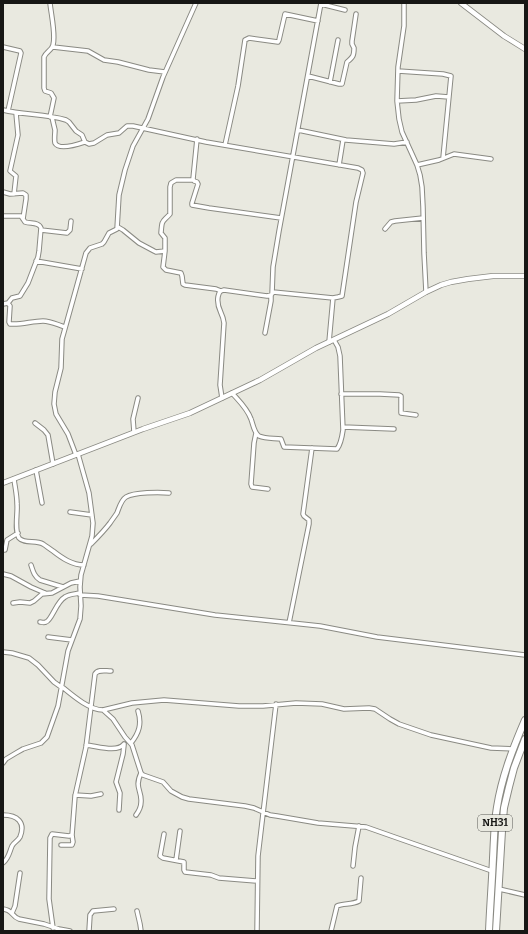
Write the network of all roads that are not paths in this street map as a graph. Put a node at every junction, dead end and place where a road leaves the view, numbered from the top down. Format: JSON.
{"nodes":[{"id":1,"x":50,"y":3,"type":"edge"},
{"id":2,"x":196,"y":3,"type":"edge"},
{"id":3,"x":404,"y":3,"type":"edge"},
{"id":4,"x":461,"y":3,"type":"edge"},
{"id":5,"x":321,"y":4,"type":"edge"},
{"id":6,"x":345,"y":10,"type":"dead end"},
{"id":7,"x":356,"y":14,"type":"dead end"},
{"id":8,"x":318,"y":21,"type":"junction"},
{"id":9,"x":338,"y":40,"type":"dead end"},
{"id":10,"x":3,"y":47,"type":"edge"},
{"id":11,"x":53,"y":47,"type":"junction"},
{"id":12,"x":525,"y":49,"type":"edge"},
{"id":13,"x":398,"y":71,"type":"junction"},
{"id":14,"x":165,"y":72,"type":"junction"},
{"id":15,"x":308,"y":76,"type":"junction"},
{"id":16,"x":330,"y":82,"type":"junction"},
{"id":17,"x":450,"y":97,"type":"junction"},
{"id":18,"x":397,"y":101,"type":"junction"},
{"id":19,"x":3,"y":110,"type":"edge"},
{"id":20,"x":8,"y":111,"type":"junction"},
{"id":21,"x":16,"y":113,"type":"junction"},
{"id":22,"x":51,"y":117,"type":"junction"},
{"id":23,"x":142,"y":128,"type":"junction"},
{"id":24,"x":298,"y":130,"type":"junction"},
{"id":25,"x":197,"y":140,"type":"junction"},
{"id":26,"x":343,"y":140,"type":"junction"},
{"id":27,"x":85,"y":142,"type":"junction"},
{"id":28,"x":407,"y":142,"type":"junction"},
{"id":29,"x":225,"y":145,"type":"junction"},
{"id":30,"x":292,"y":157,"type":"junction"},
{"id":31,"x":443,"y":158,"type":"junction"},
{"id":32,"x":491,"y":159,"type":"dead end"},
{"id":33,"x":339,"y":165,"type":"junction"},
{"id":34,"x":417,"y":165,"type":"junction"},
{"id":35,"x":193,"y":180,"type":"junction"},
{"id":36,"x":3,"y":192,"type":"edge"},
{"id":37,"x":14,"y":194,"type":"junction"},
{"id":38,"x":3,"y":216,"type":"edge"},
{"id":39,"x":281,"y":218,"type":"junction"},
{"id":40,"x":423,"y":218,"type":"junction"},
{"id":41,"x":23,"y":220,"type":"junction"},
{"id":42,"x":71,"y":221,"type":"dead end"},
{"id":43,"x":118,"y":227,"type":"junction"},
{"id":44,"x":385,"y":229,"type":"dead end"},
{"id":45,"x":41,"y":230,"type":"junction"},
{"id":46,"x":165,"y":251,"type":"junction"},
{"id":47,"x":36,"y":261,"type":"junction"},
{"id":48,"x":82,"y":269,"type":"junction"},
{"id":49,"x":525,"y":276,"type":"edge"},
{"id":50,"x":221,"y":291,"type":"junction"},
{"id":51,"x":426,"y":292,"type":"junction"},
{"id":52,"x":272,"y":293,"type":"junction"},
{"id":53,"x":333,"y":298,"type":"junction"},
{"id":54,"x":8,"y":302,"type":"junction"},
{"id":55,"x":3,"y":304,"type":"edge"},
{"id":56,"x":65,"y":327,"type":"junction"},
{"id":57,"x":265,"y":333,"type":"dead end"},
{"id":58,"x":334,"y":340,"type":"junction"},
{"id":59,"x":329,"y":342,"type":"junction"},
{"id":60,"x":232,"y":393,"type":"junction"},
{"id":61,"x":341,"y":394,"type":"junction"},
{"id":62,"x":138,"y":398,"type":"dead end"},
{"id":63,"x":222,"y":398,"type":"junction"},
{"id":64,"x":416,"y":415,"type":"dead end"},
{"id":65,"x":35,"y":423,"type":"dead end"},
{"id":66,"x":343,"y":427,"type":"junction"},
{"id":67,"x":394,"y":429,"type":"dead end"},
{"id":68,"x":134,"y":432,"type":"junction"},
{"id":69,"x":256,"y":433,"type":"junction"},
{"id":70,"x":312,"y":448,"type":"junction"},
{"id":71,"x":77,"y":455,"type":"junction"},
{"id":72,"x":53,"y":464,"type":"junction"},
{"id":73,"x":36,"y":470,"type":"junction"},
{"id":74,"x":14,"y":479,"type":"junction"},
{"id":75,"x":3,"y":483,"type":"edge"},
{"id":76,"x":268,"y":489,"type":"dead end"},
{"id":77,"x":169,"y":493,"type":"dead end"},
{"id":78,"x":42,"y":503,"type":"dead end"},
{"id":79,"x":70,"y":512,"type":"dead end"},
{"id":80,"x":92,"y":515,"type":"junction"},
{"id":81,"x":18,"y":533,"type":"junction"},
{"id":82,"x":90,"y":544,"type":"junction"},
{"id":83,"x":3,"y":550,"type":"edge"},
{"id":84,"x":31,"y":565,"type":"dead end"},
{"id":85,"x":84,"y":565,"type":"junction"},
{"id":86,"x":3,"y":574,"type":"edge"},
{"id":87,"x":80,"y":581,"type":"junction"},
{"id":88,"x":63,"y":587,"type":"junction"},
{"id":89,"x":45,"y":593,"type":"junction"},
{"id":90,"x":80,"y":594,"type":"junction"},
{"id":91,"x":13,"y":603,"type":"dead end"},
{"id":92,"x":40,"y":622,"type":"dead end"},
{"id":93,"x":289,"y":623,"type":"junction"},
{"id":94,"x":48,"y":637,"type":"dead end"},
{"id":95,"x":72,"y":640,"type":"junction"},
{"id":96,"x":3,"y":652,"type":"edge"},
{"id":97,"x":525,"y":655,"type":"edge"},
{"id":98,"x":111,"y":671,"type":"dead end"},
{"id":99,"x":61,"y":687,"type":"junction"},
{"id":100,"x":276,"y":704,"type":"junction"},
{"id":101,"x":91,"y":707,"type":"junction"},
{"id":102,"x":103,"y":710,"type":"junction"},
{"id":103,"x":138,"y":711,"type":"dead end"},
{"id":104,"x":525,"y":720,"type":"edge"},
{"id":105,"x":127,"y":739,"type":"junction"},
{"id":106,"x":525,"y":739,"type":"edge"},
{"id":107,"x":131,"y":743,"type":"junction"},
{"id":108,"x":86,"y":745,"type":"junction"},
{"id":109,"x":124,"y":745,"type":"junction"},
{"id":110,"x":513,"y":749,"type":"junction"},
{"id":111,"x":3,"y":763,"type":"edge"},
{"id":112,"x":141,"y":773,"type":"junction"},
{"id":113,"x":101,"y":794,"type":"dead end"},
{"id":114,"x":75,"y":795,"type":"junction"},
{"id":115,"x":119,"y":810,"type":"dead end"},
{"id":116,"x":263,"y":812,"type":"junction"},
{"id":117,"x":3,"y":815,"type":"edge"},
{"id":118,"x":136,"y":815,"type":"dead end"},
{"id":119,"x":359,"y":826,"type":"junction"},
{"id":120,"x":180,"y":831,"type":"dead end"},
{"id":121,"x":164,"y":834,"type":"dead end"},
{"id":122,"x":72,"y":835,"type":"junction"},
{"id":123,"x":61,"y":845,"type":"dead end"},
{"id":124,"x":176,"y":860,"type":"junction"},
{"id":125,"x":3,"y":863,"type":"edge"},
{"id":126,"x":353,"y":866,"type":"dead end"},
{"id":127,"x":492,"y":871,"type":"junction"},
{"id":128,"x":20,"y":873,"type":"dead end"},
{"id":129,"x":361,"y":878,"type":"dead end"},
{"id":130,"x":257,"y":881,"type":"junction"},
{"id":131,"x":498,"y":889,"type":"junction"},
{"id":132,"x":525,"y":896,"type":"edge"},
{"id":133,"x":3,"y":909,"type":"edge"},
{"id":134,"x":114,"y":909,"type":"dead end"},
{"id":135,"x":137,"y":911,"type":"dead end"},
{"id":136,"x":12,"y":913,"type":"junction"},
{"id":137,"x":53,"y":928,"type":"junction"},
{"id":138,"x":70,"y":931,"type":"edge"},
{"id":139,"x":89,"y":931,"type":"edge"},
{"id":140,"x":141,"y":931,"type":"edge"},
{"id":141,"x":257,"y":931,"type":"edge"},
{"id":142,"x":331,"y":931,"type":"edge"},
{"id":143,"x":489,"y":931,"type":"edge"},
{"id":144,"x":496,"y":931,"type":"edge"}],
"edges":[{"from":1,"to":11,"type":"street"},
{"from":2,"to":14,"type":"street"},
{"from":3,"to":13,"type":"street"},
{"from":4,"to":12,"type":"street"},
{"from":5,"to":6,"type":"street"},
{"from":5,"to":8,"type":"street"},
{"from":7,"to":16,"type":"street"},
{"from":8,"to":15,"type":"street"},
{"from":8,"to":29,"type":"street"},
{"from":9,"to":16,"type":"street"},
{"from":10,"to":20,"type":"street"},
{"from":11,"to":14,"type":"street"},
{"from":11,"to":22,"type":"street"},
{"from":13,"to":17,"type":"street"},
{"from":13,"to":18,"type":"street"},
{"from":14,"to":23,"type":"street"},
{"from":15,"to":16,"type":"street"},
{"from":15,"to":24,"type":"street"},
{"from":17,"to":18,"type":"street"},
{"from":17,"to":31,"type":"street"},
{"from":18,"to":28,"type":"street"},
{"from":19,"to":20,"type":"street"},
{"from":20,"to":21,"type":"street"},
{"from":21,"to":22,"type":"street"},
{"from":21,"to":37,"type":"street"},
{"from":22,"to":27,"type":"street"},
{"from":22,"to":27,"type":"street"},
{"from":23,"to":25,"type":"street"},
{"from":23,"to":27,"type":"street"},
{"from":23,"to":43,"type":"street"},
{"from":24,"to":26,"type":"street"},
{"from":24,"to":30,"type":"street"},
{"from":25,"to":29,"type":"street"},
{"from":25,"to":35,"type":"street"},
{"from":26,"to":28,"type":"street"},
{"from":26,"to":33,"type":"street"},
{"from":28,"to":34,"type":"street"},
{"from":29,"to":30,"type":"street"},
{"from":30,"to":33,"type":"street"},
{"from":30,"to":39,"type":"street"},
{"from":31,"to":32,"type":"street"},
{"from":31,"to":34,"type":"street"},
{"from":33,"to":53,"type":"street"},
{"from":34,"to":40,"type":"street"},
{"from":35,"to":39,"type":"street"},
{"from":35,"to":46,"type":"street"},
{"from":36,"to":37,"type":"street"},
{"from":37,"to":41,"type":"street"},
{"from":38,"to":41,"type":"street"},
{"from":39,"to":52,"type":"street"},
{"from":40,"to":44,"type":"street"},
{"from":40,"to":51,"type":"street"},
{"from":41,"to":45,"type":"street"},
{"from":42,"to":45,"type":"street"},
{"from":43,"to":46,"type":"street"},
{"from":43,"to":48,"type":"street"},
{"from":45,"to":47,"type":"street"},
{"from":46,"to":50,"type":"street"},
{"from":47,"to":48,"type":"street"},
{"from":47,"to":54,"type":"street"},
{"from":48,"to":56,"type":"street"},
{"from":49,"to":51,"type":"street"},
{"from":50,"to":52,"type":"street"},
{"from":50,"to":63,"type":"street"},
{"from":51,"to":58,"type":"street"},
{"from":52,"to":53,"type":"street"},
{"from":52,"to":57,"type":"street"},
{"from":53,"to":59,"type":"street"},
{"from":54,"to":55,"type":"street"},
{"from":54,"to":56,"type":"street"},
{"from":56,"to":71,"type":"street"},
{"from":58,"to":59,"type":"street"},
{"from":58,"to":61,"type":"street"},
{"from":59,"to":60,"type":"street"},
{"from":60,"to":63,"type":"street"},
{"from":60,"to":69,"type":"street"},
{"from":61,"to":64,"type":"street"},
{"from":61,"to":66,"type":"street"},
{"from":62,"to":68,"type":"street"},
{"from":63,"to":68,"type":"street"},
{"from":65,"to":72,"type":"street"},
{"from":66,"to":67,"type":"street"},
{"from":66,"to":70,"type":"street"},
{"from":68,"to":71,"type":"street"},
{"from":69,"to":70,"type":"street"},
{"from":69,"to":76,"type":"street"},
{"from":70,"to":93,"type":"street"},
{"from":71,"to":72,"type":"street"},
{"from":71,"to":80,"type":"street"},
{"from":72,"to":73,"type":"street"},
{"from":73,"to":74,"type":"street"},
{"from":73,"to":78,"type":"street"},
{"from":74,"to":75,"type":"street"},
{"from":74,"to":81,"type":"street"},
{"from":77,"to":82,"type":"street"},
{"from":79,"to":80,"type":"street"},
{"from":80,"to":82,"type":"street"},
{"from":81,"to":83,"type":"street"},
{"from":81,"to":85,"type":"street"},
{"from":82,"to":85,"type":"street"},
{"from":84,"to":88,"type":"street"},
{"from":85,"to":87,"type":"street"},
{"from":86,"to":89,"type":"street"},
{"from":87,"to":88,"type":"street"},
{"from":87,"to":90,"type":"street"},
{"from":88,"to":89,"type":"street"},
{"from":89,"to":91,"type":"street"},
{"from":90,"to":92,"type":"street"},
{"from":90,"to":93,"type":"street"},
{"from":90,"to":95,"type":"street"},
{"from":93,"to":97,"type":"street"},
{"from":94,"to":95,"type":"street"},
{"from":95,"to":99,"type":"street"},
{"from":96,"to":99,"type":"street"},
{"from":98,"to":101,"type":"street"},
{"from":99,"to":101,"type":"street"},
{"from":99,"to":111,"type":"street"},
{"from":100,"to":102,"type":"street"},
{"from":100,"to":110,"type":"street"},
{"from":100,"to":116,"type":"street"},
{"from":101,"to":102,"type":"street"},
{"from":101,"to":108,"type":"street"},
{"from":102,"to":105,"type":"street"},
{"from":103,"to":107,"type":"street"},
{"from":104,"to":110,"type":"highway","number":"NH31"},
{"from":105,"to":107,"type":"street"},
{"from":105,"to":109,"type":"street"},
{"from":106,"to":131,"type":"highway","number":"NH31"},
{"from":107,"to":112,"type":"street"},
{"from":108,"to":109,"type":"street"},
{"from":108,"to":114,"type":"street"},
{"from":109,"to":115,"type":"street"},
{"from":110,"to":127,"type":"highway","number":"NH31"},
{"from":112,"to":116,"type":"street"},
{"from":112,"to":118,"type":"street"},
{"from":113,"to":114,"type":"street"},
{"from":114,"to":122,"type":"street"},
{"from":116,"to":119,"type":"street"},
{"from":116,"to":130,"type":"street"},
{"from":117,"to":125,"type":"street"},
{"from":119,"to":126,"type":"street"},
{"from":119,"to":127,"type":"street"},
{"from":120,"to":124,"type":"street"},
{"from":121,"to":124,"type":"street"},
{"from":122,"to":123,"type":"street"},
{"from":122,"to":137,"type":"street"},
{"from":124,"to":130,"type":"street"},
{"from":127,"to":143,"type":"highway","number":"NH31"},
{"from":128,"to":136,"type":"street"},
{"from":129,"to":142,"type":"street"},
{"from":130,"to":141,"type":"street"},
{"from":131,"to":132,"type":"street"},
{"from":131,"to":144,"type":"highway","number":"NH31"},
{"from":133,"to":136,"type":"street"},
{"from":134,"to":139,"type":"street"},
{"from":135,"to":140,"type":"street"},
{"from":136,"to":137,"type":"street"},
{"from":137,"to":138,"type":"street"}]}
